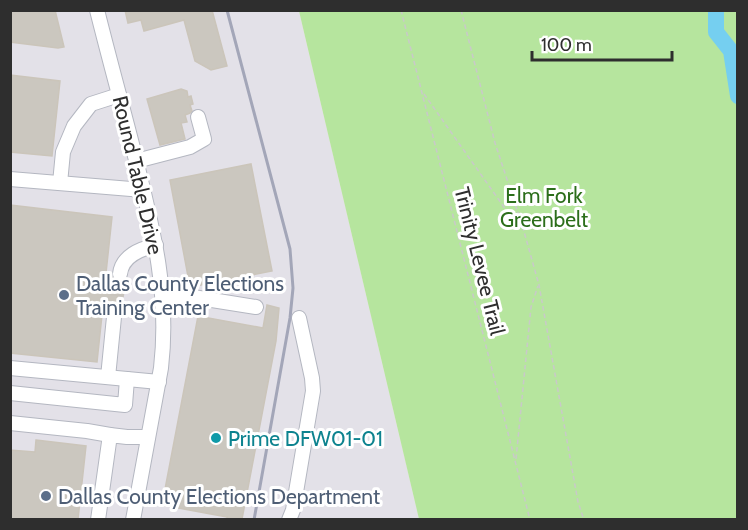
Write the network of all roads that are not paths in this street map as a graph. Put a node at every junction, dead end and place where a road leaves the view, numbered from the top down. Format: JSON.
{"nodes":[{"id":1,"x":97,"y":10,"type":"edge"},
{"id":2,"x":119,"y":95,"type":"junction"},
{"id":3,"x":198,"y":117,"type":"dead end"},
{"id":4,"x":136,"y":161,"type":"junction"},
{"id":5,"x":10,"y":178,"type":"edge"},
{"id":6,"x":60,"y":183,"type":"junction"},
{"id":7,"x":144,"y":190,"type":"junction"},
{"id":8,"x":156,"y":245,"type":"junction"},
{"id":9,"x":120,"y":274,"type":"tunnel mouth"},
{"id":10,"x":163,"y":295,"type":"junction"},
{"id":11,"x":256,"y":307,"type":"dead end"},
{"id":12,"x":114,"y":317,"type":"tunnel mouth"},
{"id":13,"x":300,"y":318,"type":"dead end"},
{"id":14,"x":10,"y":368,"type":"edge"},
{"id":15,"x":108,"y":377,"type":"junction"},
{"id":16,"x":127,"y":379,"type":"junction"},
{"id":17,"x":159,"y":382,"type":"junction"},
{"id":18,"x":10,"y":393,"type":"edge"},
{"id":19,"x":10,"y":423,"type":"edge"},
{"id":20,"x":110,"y":435,"type":"junction"},
{"id":21,"x":148,"y":437,"type":"junction"},
{"id":22,"x":98,"y":519,"type":"edge"},
{"id":23,"x":133,"y":519,"type":"edge"},
{"id":24,"x":289,"y":519,"type":"edge"}],
"edges":[{"from":1,"to":2,"type":"street","name":"Round Table Drive"},
{"from":2,"to":4,"type":"street","name":"Round Table Drive"},
{"from":2,"to":6,"type":"street"},
{"from":3,"to":4,"type":"street"},
{"from":4,"to":7,"type":"street","name":"Round Table Drive"},
{"from":5,"to":6,"type":"street"},
{"from":6,"to":7,"type":"street"},
{"from":7,"to":8,"type":"street","name":"Round Table Drive"},
{"from":8,"to":9,"type":"street"},
{"from":8,"to":10,"type":"street","name":"Round Table Drive"},
{"from":10,"to":11,"type":"street"},
{"from":10,"to":17,"type":"street","name":"Round Table Drive"},
{"from":12,"to":15,"type":"street"},
{"from":13,"to":24,"type":"street"},
{"from":14,"to":15,"type":"street"},
{"from":15,"to":16,"type":"street"},
{"from":16,"to":17,"type":"street"},
{"from":16,"to":18,"type":"street"},
{"from":17,"to":21,"type":"street","name":"Round Table Drive"},
{"from":19,"to":20,"type":"street"},
{"from":20,"to":21,"type":"street"},
{"from":20,"to":22,"type":"street"},
{"from":21,"to":23,"type":"street","name":"Round Table Drive"}]}
